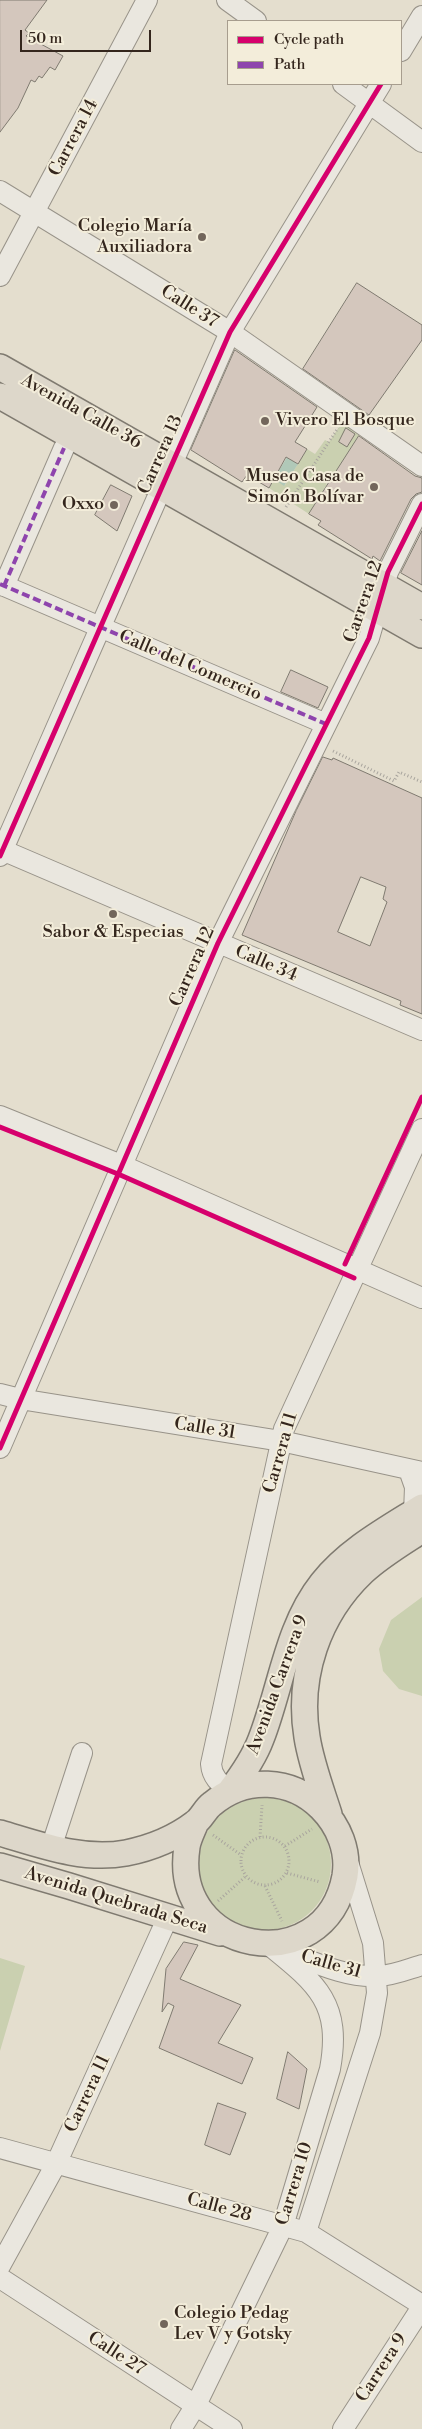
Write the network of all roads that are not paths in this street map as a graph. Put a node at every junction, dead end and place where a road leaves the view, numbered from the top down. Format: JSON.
{"nodes":[{"id":1,"x":147,"y":0,"type":"edge"},
{"id":2,"x":227,"y":0,"type":"edge"},
{"id":3,"x":422,"y":16,"type":"edge"},
{"id":4,"x":255,"y":20,"type":"edge"},
{"id":5,"x":402,"y":49,"type":"edge"},
{"id":6,"x":344,"y":85,"type":"edge"},
{"id":7,"x":380,"y":85,"type":"edge"},
{"id":8,"x":369,"y":103,"type":"junction"},
{"id":9,"x":422,"y":142,"type":"edge"},
{"id":10,"x":0,"y":191,"type":"edge"},
{"id":11,"x":34,"y":212,"type":"junction"},
{"id":12,"x":0,"y":276,"type":"edge"},
{"id":13,"x":230,"y":332,"type":"junction"},
{"id":14,"x":0,"y":367,"type":"edge"},
{"id":15,"x":0,"y":396,"type":"edge"},
{"id":16,"x":64,"y":448,"type":"dead end"},
{"id":17,"x":172,"y":464,"type":"junction"},
{"id":18,"x":422,"y":466,"type":"edge"},
{"id":19,"x":162,"y":487,"type":"junction"},
{"id":20,"x":422,"y":504,"type":"edge"},
{"id":21,"x":2,"y":585,"type":"edge"},
{"id":22,"x":384,"y":585,"type":"junction"},
{"id":23,"x":422,"y":607,"type":"edge"},
{"id":24,"x":378,"y":610,"type":"junction"},
{"id":25,"x":100,"y":627,"type":"junction"},
{"id":26,"x":422,"y":635,"type":"edge"},
{"id":27,"x":326,"y":724,"type":"junction"},
{"id":28,"x":1,"y":852,"type":"edge"},
{"id":29,"x":218,"y":943,"type":"junction"},
{"id":30,"x":422,"y":1030,"type":"edge"},
{"id":31,"x":0,"y":1116,"type":"edge"},
{"id":32,"x":422,"y":1129,"type":"edge"},
{"id":33,"x":121,"y":1165,"type":"junction"},
{"id":34,"x":358,"y":1270,"type":"junction"},
{"id":35,"x":422,"y":1298,"type":"edge"},
{"id":36,"x":0,"y":1394,"type":"edge"},
{"id":37,"x":20,"y":1399,"type":"junction"},
{"id":38,"x":281,"y":1441,"type":"junction"},
{"id":39,"x":0,"y":1448,"type":"edge"},
{"id":40,"x":415,"y":1471,"type":"edge"},
{"id":41,"x":419,"y":1517,"type":"edge"},
{"id":42,"x":82,"y":1754,"type":"dead end"},
{"id":43,"x":230,"y":1791,"type":"junction"},
{"id":44,"x":330,"y":1816,"type":"junction"},
{"id":45,"x":196,"y":1822,"type":"junction"},
{"id":46,"x":0,"y":1833,"type":"edge"},
{"id":47,"x":51,"y":1848,"type":"junction"},
{"id":48,"x":345,"y":1853,"type":"junction"},
{"id":49,"x":0,"y":1866,"type":"edge"},
{"id":50,"x":168,"y":1917,"type":"junction"},
{"id":51,"x":232,"y":1937,"type":"junction"},
{"id":52,"x":280,"y":1942,"type":"junction"},
{"id":53,"x":422,"y":1965,"type":"edge"},
{"id":54,"x":377,"y":1976,"type":"junction"},
{"id":55,"x":0,"y":2148,"type":"edge"},
{"id":56,"x":56,"y":2164,"type":"junction"},
{"id":57,"x":283,"y":2226,"type":"junction"},
{"id":58,"x":306,"y":2232,"type":"junction"},
{"id":59,"x":0,"y":2266,"type":"edge"},
{"id":60,"x":0,"y":2278,"type":"edge"},
{"id":61,"x":422,"y":2306,"type":"edge"},
{"id":62,"x":196,"y":2406,"type":"junction"},
{"id":63,"x":181,"y":2429,"type":"edge"},
{"id":64,"x":232,"y":2429,"type":"edge"},
{"id":65,"x":343,"y":2429,"type":"edge"}],
"edges":[{"from":1,"to":11,"type":"street","name":"Carrera 14"},
{"from":2,"to":4,"type":"street"},
{"from":3,"to":5,"type":"street"},
{"from":6,"to":8,"type":"street"},
{"from":7,"to":8,"type":"street","name":"Carrera 13"},
{"from":8,"to":9,"type":"street"},
{"from":8,"to":13,"type":"street","name":"Carrera 13"},
{"from":10,"to":11,"type":"street","name":"Calle 37"},
{"from":11,"to":12,"type":"street","name":"Carrera 14"},
{"from":11,"to":13,"type":"street","name":"Calle 37"},
{"from":13,"to":17,"type":"street","name":"Carrera 13"},
{"from":13,"to":18,"type":"street","name":"Calle 37"},
{"from":14,"to":17,"type":"main road","name":"Avenida Calle 36"},
{"from":15,"to":19,"type":"main road","name":"Avenida Calle 36"},
{"from":16,"to":21,"type":"street"},
{"from":17,"to":19,"type":"street","name":"Carrera 13"},
{"from":17,"to":22,"type":"main road","name":"Avenida Calle 36"},
{"from":19,"to":24,"type":"main road","name":"Avenida Calle 36"},
{"from":19,"to":25,"type":"street","name":"Carrera 13"},
{"from":20,"to":22,"type":"street","name":"Carrera 12"},
{"from":21,"to":25,"type":"street","name":"Calle del Comercio"},
{"from":22,"to":23,"type":"main road","name":"Avenida Calle 36"},
{"from":22,"to":24,"type":"street","name":"Carrera 12"},
{"from":24,"to":26,"type":"main road","name":"Avenida Calle 36"},
{"from":24,"to":27,"type":"street","name":"Carrera 12"},
{"from":25,"to":27,"type":"street","name":"Calle del Comercio"},
{"from":25,"to":28,"type":"street","name":"Carrera 13"},
{"from":27,"to":29,"type":"street","name":"Carrera 12"},
{"from":28,"to":29,"type":"street","name":"Calle 34"},
{"from":29,"to":30,"type":"street","name":"Calle 34"},
{"from":29,"to":33,"type":"street","name":"Carrera 12"},
{"from":31,"to":33,"type":"street"},
{"from":32,"to":34,"type":"street","name":"Carrera 11"},
{"from":33,"to":34,"type":"street"},
{"from":33,"to":37,"type":"street","name":"Carrera 12"},
{"from":34,"to":35,"type":"street"},
{"from":34,"to":38,"type":"street","name":"Carrera 11"},
{"from":36,"to":37,"type":"street","name":"Calle 31"},
{"from":37,"to":38,"type":"street","name":"Calle 31"},
{"from":37,"to":39,"type":"street","name":"Carrera 12"},
{"from":38,"to":40,"type":"street","name":"Calle 31"},
{"from":38,"to":43,"type":"street","name":"Carrera 11"},
{"from":40,"to":41,"type":"street","name":"Calle 31"},
{"from":41,"to":43,"type":"main road","name":"Avenida Carrera 9"},
{"from":41,"to":44,"type":"main road","name":"Avenida Carrera 9"},
{"from":42,"to":47,"type":"street"},
{"from":43,"to":44,"type":"main road"},
{"from":43,"to":45,"type":"main road"},
{"from":44,"to":48,"type":"main road"},
{"from":45,"to":47,"type":"main road","name":"Avenida Quebrada Seca"},
{"from":45,"to":51,"type":"main road"},
{"from":46,"to":47,"type":"main road","name":"Avenida Quebrada Seca"},
{"from":48,"to":52,"type":"main road"},
{"from":48,"to":54,"type":"street","name":"Carrera 10"},
{"from":49,"to":50,"type":"main road","name":"Avenida Quebrada Seca"},
{"from":50,"to":51,"type":"main road","name":"Avenida Quebrada Seca"},
{"from":50,"to":56,"type":"street","name":"Carrera 11"},
{"from":51,"to":52,"type":"main road","name":"Avenida Quebrada Seca"},
{"from":52,"to":54,"type":"street","name":"Calle 31"},
{"from":52,"to":57,"type":"street","name":"Carrera 10"},
{"from":53,"to":54,"type":"street","name":"Calle 31"},
{"from":54,"to":58,"type":"street","name":"Carrera 10"},
{"from":55,"to":56,"type":"street","name":"Calle 28"},
{"from":56,"to":57,"type":"street","name":"Calle 28"},
{"from":56,"to":59,"type":"street","name":"Carrera 11"},
{"from":57,"to":58,"type":"street","name":"Calle 28"},
{"from":57,"to":62,"type":"street","name":"Carrera 10"},
{"from":58,"to":61,"type":"street","name":"Calle 28"},
{"from":60,"to":62,"type":"street","name":"Calle 27"},
{"from":61,"to":65,"type":"street","name":"Carrera 9"},
{"from":62,"to":63,"type":"street","name":"Carrera 10"},
{"from":62,"to":64,"type":"street","name":"Calle 27"}]}
